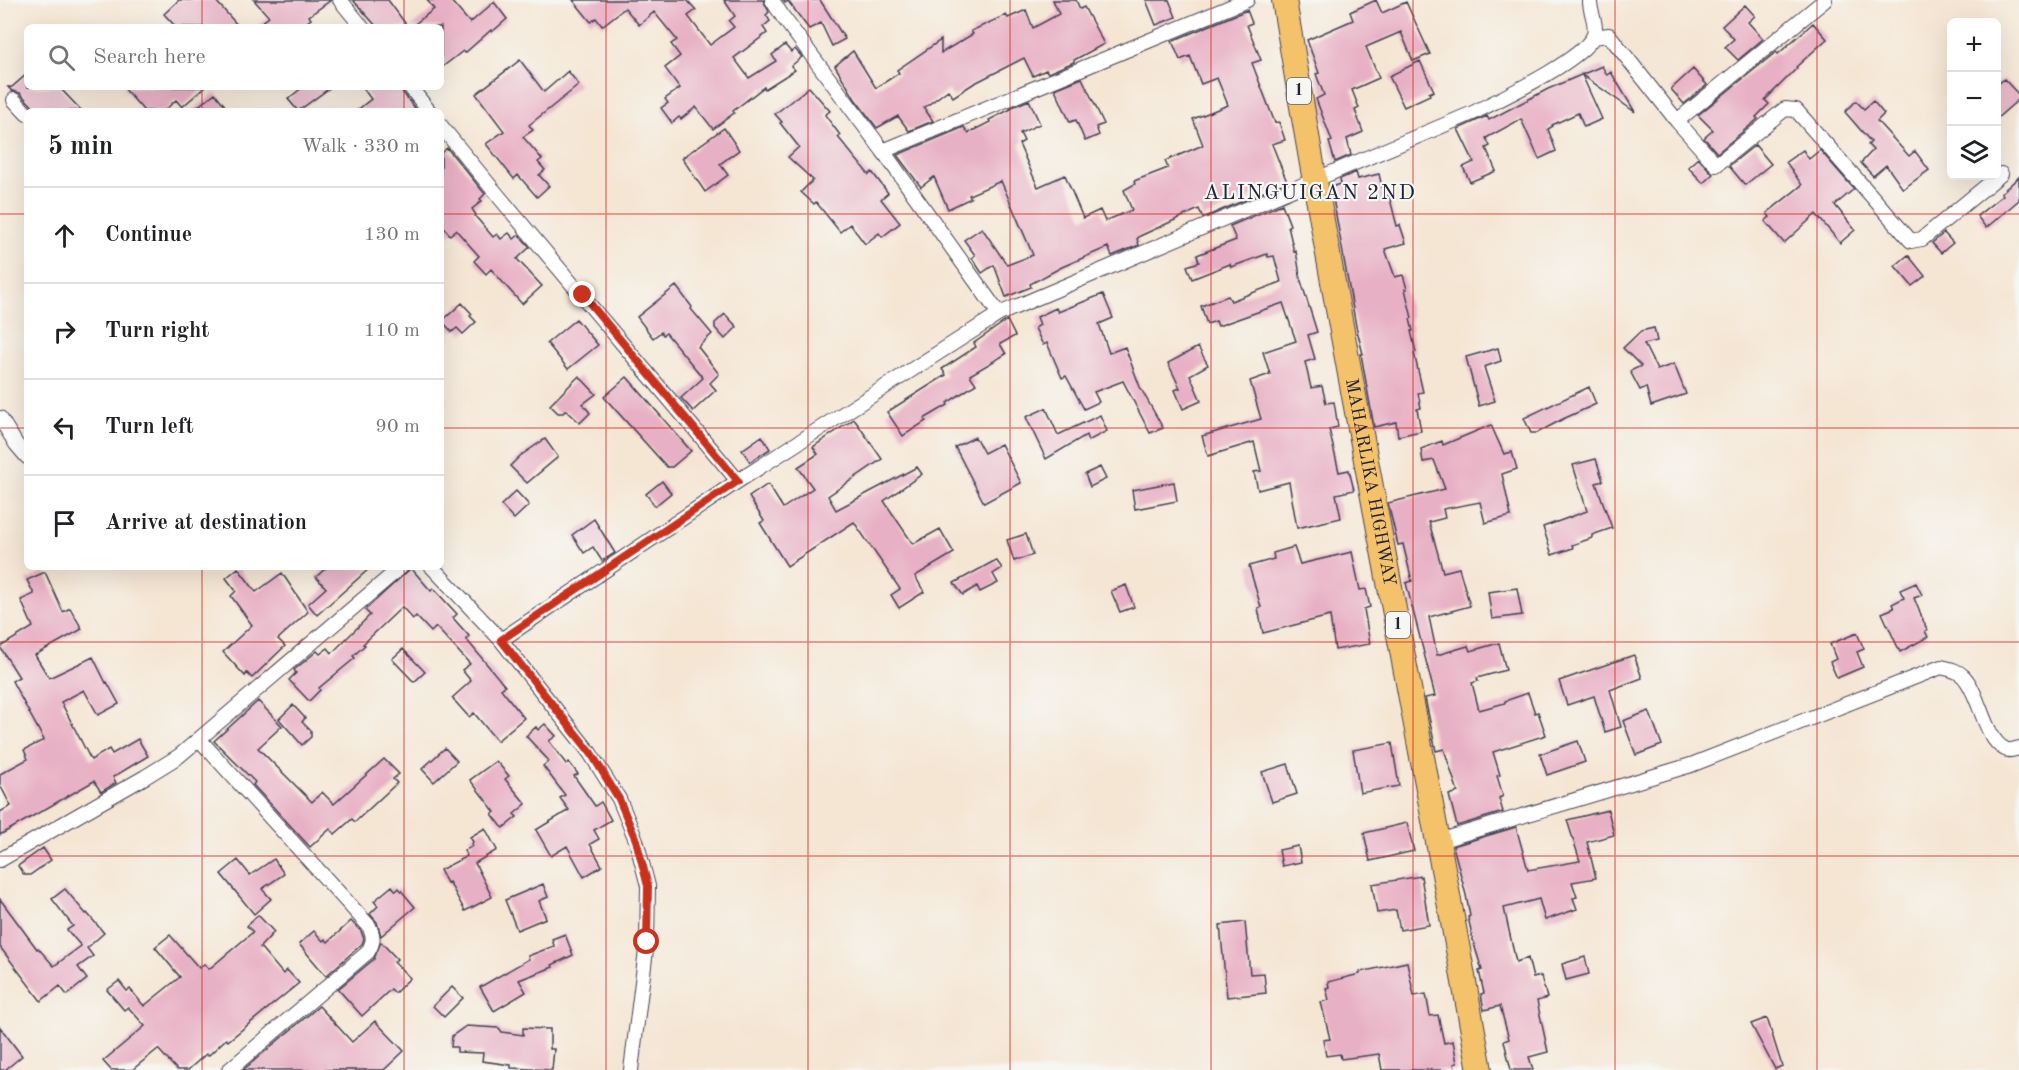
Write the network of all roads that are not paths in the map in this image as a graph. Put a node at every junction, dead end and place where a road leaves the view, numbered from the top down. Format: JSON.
{"nodes":[{"id":1,"x":340,"y":0,"type":"edge"},
{"id":2,"x":772,"y":0,"type":"edge"},
{"id":3,"x":1247,"y":0,"type":"edge"},
{"id":4,"x":1284,"y":0,"type":"edge"},
{"id":5,"x":1590,"y":0,"type":"edge"},
{"id":6,"x":1825,"y":0,"type":"edge"},
{"id":7,"x":360,"y":24,"type":"edge"},
{"id":8,"x":1593,"y":37,"type":"junction"},
{"id":9,"x":412,"y":90,"type":"edge"},
{"id":10,"x":14,"y":100,"type":"dead end"},
{"id":11,"x":427,"y":108,"type":"edge"},
{"id":12,"x":24,"y":111,"type":"edge"},
{"id":13,"x":1677,"y":121,"type":"junction"},
{"id":14,"x":444,"y":130,"type":"edge"},
{"id":15,"x":883,"y":151,"type":"junction"},
{"id":16,"x":1994,"y":180,"type":"edge"},
{"id":17,"x":1316,"y":181,"type":"junction"},
{"id":18,"x":999,"y":314,"type":"junction"},
{"id":19,"x":0,"y":418,"type":"edge"},
{"id":20,"x":24,"y":454,"type":"edge"},
{"id":21,"x":738,"y":481,"type":"junction"},
{"id":22,"x":397,"y":570,"type":"edge"},
{"id":23,"x":435,"y":570,"type":"edge"},
{"id":24,"x":501,"y":640,"type":"junction"},
{"id":25,"x":199,"y":739,"type":"junction"},
{"id":26,"x":2019,"y":748,"type":"edge"},
{"id":27,"x":1439,"y":841,"type":"junction"},
{"id":28,"x":0,"y":860,"type":"edge"},
{"id":29,"x":230,"y":1070,"type":"edge"},
{"id":30,"x":631,"y":1070,"type":"edge"},
{"id":31,"x":1480,"y":1070,"type":"edge"}],
"edges":[{"from":1,"to":7,"type":"street"},
{"from":2,"to":15,"type":"street"},
{"from":3,"to":15,"type":"street"},
{"from":4,"to":17,"type":"highway","name":"MAHARLIKA HIGHWAY","number":"1"},
{"from":5,"to":8,"type":"street"},
{"from":6,"to":13,"type":"street"},
{"from":8,"to":13,"type":"street"},
{"from":8,"to":17,"type":"street"},
{"from":9,"to":11,"type":"street"},
{"from":10,"to":12,"type":"street"},
{"from":13,"to":16,"type":"street"},
{"from":14,"to":21,"type":"street"},
{"from":15,"to":18,"type":"street"},
{"from":17,"to":18,"type":"street"},
{"from":17,"to":27,"type":"highway","name":"MAHARLIKA HIGHWAY","number":"1"},
{"from":18,"to":21,"type":"street"},
{"from":19,"to":20,"type":"street"},
{"from":21,"to":24,"type":"street"},
{"from":22,"to":25,"type":"street"},
{"from":23,"to":24,"type":"street"},
{"from":24,"to":30,"type":"street"},
{"from":25,"to":28,"type":"street"},
{"from":25,"to":29,"type":"street"},
{"from":26,"to":27,"type":"street"},
{"from":27,"to":31,"type":"highway","name":"MAHARLIKA HIGHWAY","number":"1"}]}
